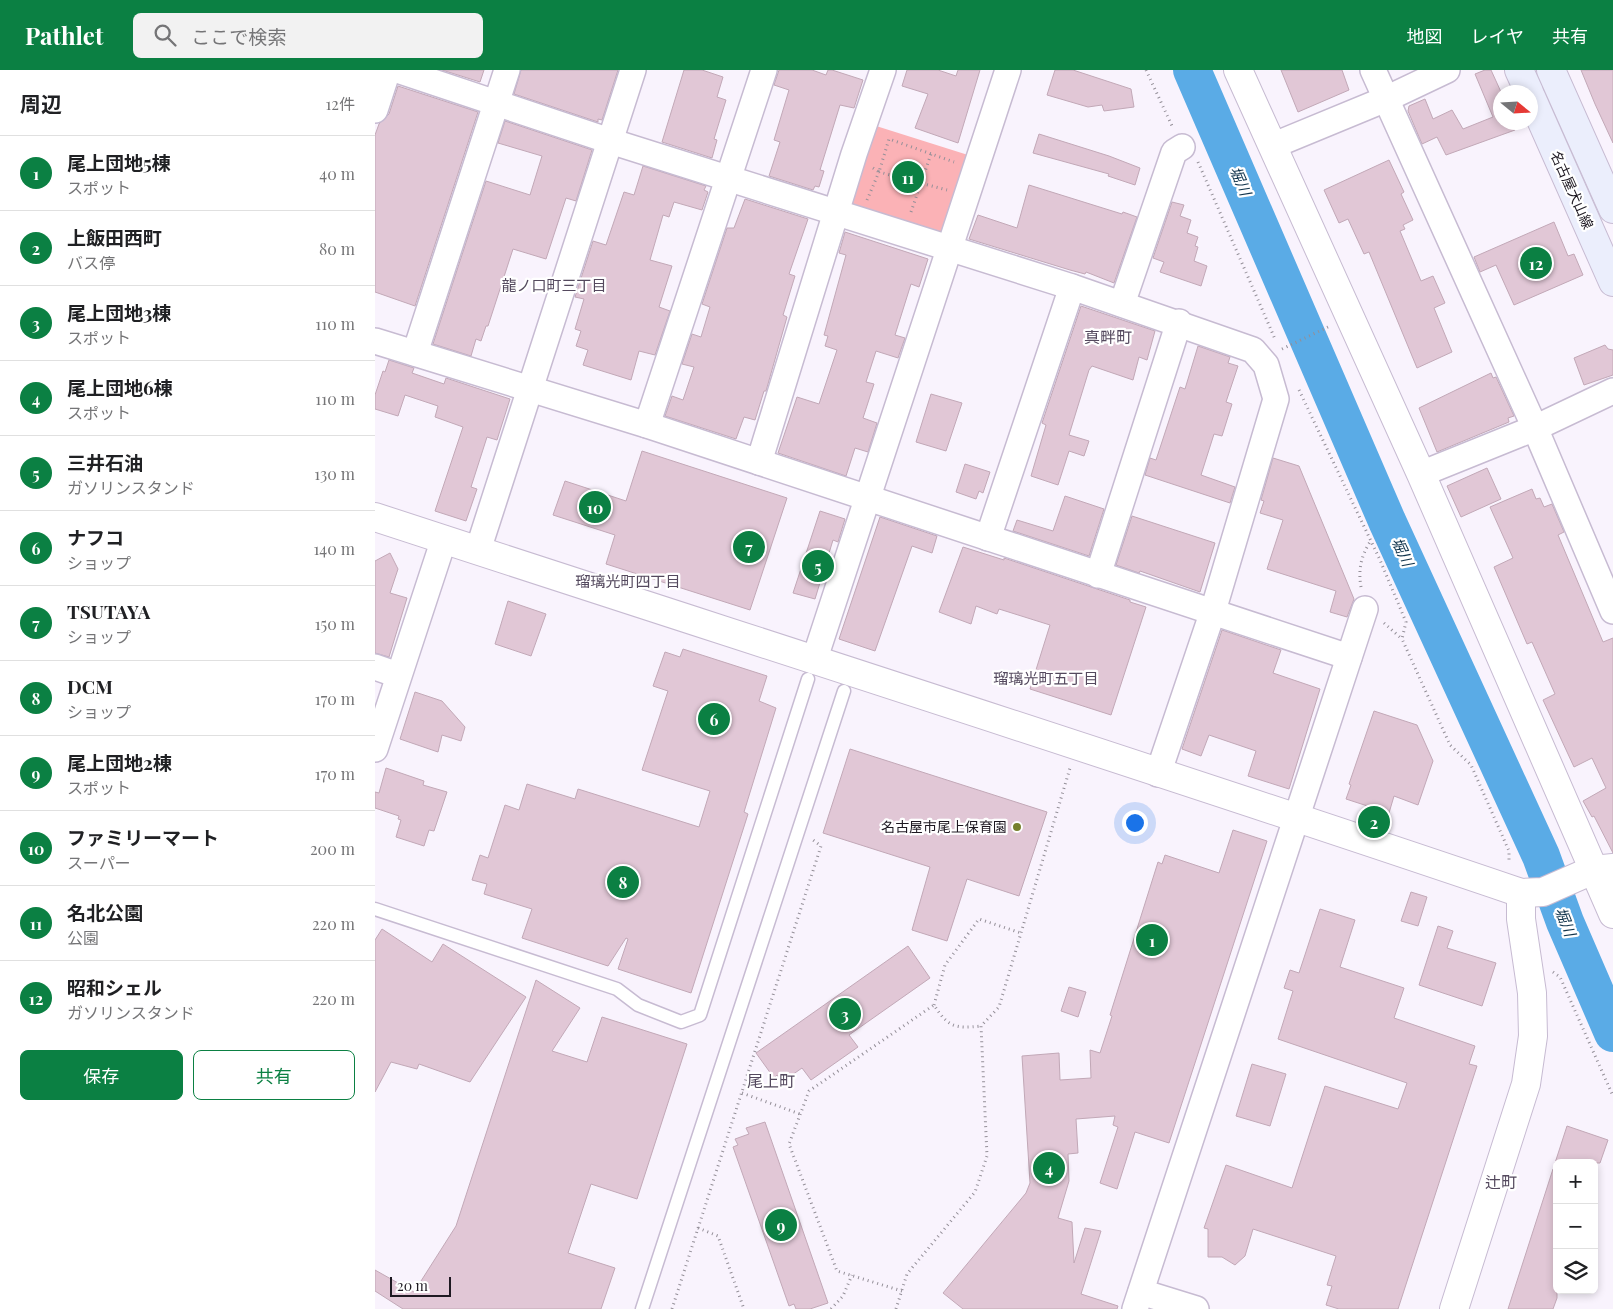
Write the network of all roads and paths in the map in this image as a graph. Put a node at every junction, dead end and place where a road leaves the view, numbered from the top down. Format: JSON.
{"nodes":[{"id":1,"x":388,"y":70,"type":"edge"},
{"id":2,"x":397,"y":70,"type":"edge"},
{"id":3,"x":507,"y":70,"type":"edge"},
{"id":4,"x":633,"y":70,"type":"edge"},
{"id":5,"x":764,"y":70,"type":"edge"},
{"id":6,"x":883,"y":70,"type":"edge"},
{"id":7,"x":1009,"y":70,"type":"edge"},
{"id":8,"x":1146,"y":70,"type":"edge"},
{"id":9,"x":1238,"y":70,"type":"edge"},
{"id":10,"x":1373,"y":70,"type":"edge"},
{"id":11,"x":1447,"y":70,"type":"edge"},
{"id":12,"x":1519,"y":70,"type":"edge"},
{"id":13,"x":1551,"y":70,"type":"edge"},
{"id":14,"x":1526,"y":85,"type":"edge"},
{"id":15,"x":1386,"y":99,"type":"junction"},
{"id":16,"x":496,"y":104,"type":"junction"},
{"id":17,"x":375,"y":110,"type":"edge"},
{"id":18,"x":1538,"y":113,"type":"edge"},
{"id":19,"x":610,"y":141,"type":"junction"},
{"id":20,"x":1272,"y":146,"type":"junction"},
{"id":21,"x":1181,"y":147,"type":"junction"},
{"id":22,"x":854,"y":154,"type":"junction"},
{"id":23,"x":931,"y":154,"type":"junction"},
{"id":24,"x":958,"y":164,"type":"dead end"},
{"id":25,"x":879,"y":172,"type":"junction"},
{"id":26,"x":729,"y":178,"type":"junction"},
{"id":27,"x":921,"y":183,"type":"junction"},
{"id":28,"x":947,"y":199,"type":"dead end"},
{"id":29,"x":875,"y":203,"type":"dead end"},
{"id":30,"x":1613,"y":209,"type":"edge"},
{"id":31,"x":902,"y":211,"type":"dead end"},
{"id":32,"x":837,"y":212,"type":"junction"},
{"id":33,"x":911,"y":214,"type":"junction"},
{"id":34,"x":918,"y":216,"type":"dead end"},
{"id":35,"x":950,"y":250,"type":"junction"},
{"id":36,"x":1613,"y":282,"type":"edge"},
{"id":37,"x":1072,"y":287,"type":"junction"},
{"id":38,"x":1122,"y":304,"type":"junction"},
{"id":39,"x":1179,"y":322,"type":"junction"},
{"id":40,"x":1332,"y":326,"type":"dead end"},
{"id":41,"x":375,"y":340,"type":"edge"},
{"id":42,"x":1285,"y":348,"type":"dead end"},
{"id":43,"x":415,"y":353,"type":"junction"},
{"id":44,"x":1284,"y":358,"type":"dead end"},
{"id":45,"x":1296,"y":385,"type":"dead end"},
{"id":46,"x":529,"y":390,"type":"junction"},
{"id":47,"x":1613,"y":391,"type":"edge"},
{"id":48,"x":647,"y":425,"type":"junction"},
{"id":49,"x":1535,"y":428,"type":"junction"},
{"id":50,"x":759,"y":462,"type":"junction"},
{"id":51,"x":1421,"y":474,"type":"junction"},
{"id":52,"x":867,"y":498,"type":"junction"},
{"id":53,"x":375,"y":517,"type":"edge"},
{"id":54,"x":987,"y":538,"type":"junction"},
{"id":55,"x":444,"y":539,"type":"junction"},
{"id":56,"x":478,"y":550,"type":"junction"},
{"id":57,"x":1098,"y":574,"type":"junction"},
{"id":58,"x":1365,"y":609,"type":"dead end"},
{"id":59,"x":1213,"y":611,"type":"junction"},
{"id":60,"x":1613,"y":611,"type":"edge"},
{"id":61,"x":1349,"y":657,"type":"junction"},
{"id":62,"x":375,"y":667,"type":"edge"},
{"id":63,"x":811,"y":670,"type":"junction"},
{"id":64,"x":399,"y":675,"type":"junction"},
{"id":65,"x":844,"y":691,"type":"dead end"},
{"id":66,"x":375,"y":749,"type":"edge"},
{"id":67,"x":1071,"y":765,"type":"dead end"},
{"id":68,"x":1158,"y":774,"type":"junction"},
{"id":69,"x":1298,"y":817,"type":"junction"},
{"id":70,"x":799,"y":830,"type":"junction"},
{"id":71,"x":1509,"y":866,"type":"dead end"},
{"id":72,"x":1595,"y":871,"type":"edge"},
{"id":73,"x":1532,"y":893,"type":"junction"},
{"id":74,"x":375,"y":909,"type":"edge"},
{"id":75,"x":1613,"y":914,"type":"edge"},
{"id":76,"x":1021,"y":933,"type":"junction"},
{"id":77,"x":1551,"y":970,"type":"dead end"},
{"id":78,"x":934,"y":1005,"type":"junction"},
{"id":79,"x":981,"y":1026,"type":"junction"},
{"id":80,"x":742,"y":1093,"type":"junction"},
{"id":81,"x":1613,"y":1096,"type":"edge"},
{"id":82,"x":800,"y":1114,"type":"junction"},
{"id":83,"x":698,"y":1228,"type":"junction"},
{"id":84,"x":852,"y":1275,"type":"junction"},
{"id":85,"x":902,"y":1291,"type":"junction"},
{"id":86,"x":1138,"y":1300,"type":"edge"},
{"id":87,"x":642,"y":1309,"type":"edge"},
{"id":88,"x":672,"y":1309,"type":"edge"},
{"id":89,"x":744,"y":1309,"type":"edge"},
{"id":90,"x":831,"y":1309,"type":"edge"},
{"id":91,"x":896,"y":1309,"type":"edge"},
{"id":92,"x":1196,"y":1309,"type":"edge"},
{"id":93,"x":1454,"y":1309,"type":"edge"}],
"edges":[{"from":1,"to":17,"type":"street"},
{"from":2,"to":16,"type":"street"},
{"from":3,"to":16,"type":"street"},
{"from":4,"to":19,"type":"street"},
{"from":5,"to":26,"type":"street"},
{"from":6,"to":22,"type":"street"},
{"from":7,"to":35,"type":"street"},
{"from":8,"to":21,"type":"path"},
{"from":9,"to":20,"type":"street"},
{"from":10,"to":15,"type":"street"},
{"from":11,"to":15,"type":"street"},
{"from":12,"to":14,"type":"main road"},
{"from":13,"to":30,"type":"main road"},
{"from":15,"to":20,"type":"street"},
{"from":15,"to":49,"type":"street"},
{"from":16,"to":19,"type":"street"},
{"from":16,"to":43,"type":"street"},
{"from":18,"to":36,"type":"main road","name":"名古屋犬山線"},
{"from":19,"to":26,"type":"street"},
{"from":19,"to":46,"type":"street"},
{"from":20,"to":51,"type":"street"},
{"from":21,"to":38,"type":"street"},
{"from":21,"to":44,"type":"path"},
{"from":22,"to":25,"type":"path"},
{"from":22,"to":32,"type":"street"},
{"from":23,"to":24,"type":"path"},
{"from":23,"to":25,"type":"path"},
{"from":23,"to":27,"type":"path"},
{"from":25,"to":27,"type":"path"},
{"from":25,"to":29,"type":"path"},
{"from":26,"to":32,"type":"street"},
{"from":26,"to":48,"type":"street"},
{"from":27,"to":28,"type":"path"},
{"from":27,"to":33,"type":"path"},
{"from":31,"to":33,"type":"path"},
{"from":32,"to":35,"type":"street"},
{"from":32,"to":50,"type":"street"},
{"from":33,"to":34,"type":"path"},
{"from":35,"to":37,"type":"street"},
{"from":35,"to":52,"type":"street"},
{"from":37,"to":38,"type":"street"},
{"from":37,"to":54,"type":"street"},
{"from":38,"to":39,"type":"street"},
{"from":39,"to":57,"type":"street"},
{"from":39,"to":59,"type":"street"},
{"from":40,"to":42,"type":"path"},
{"from":41,"to":43,"type":"street"},
{"from":43,"to":46,"type":"street"},
{"from":45,"to":71,"type":"path"},
{"from":46,"to":48,"type":"street"},
{"from":46,"to":56,"type":"street"},
{"from":47,"to":49,"type":"street"},
{"from":48,"to":50,"type":"street"},
{"from":49,"to":51,"type":"street"},
{"from":49,"to":60,"type":"street"},
{"from":50,"to":52,"type":"street"},
{"from":51,"to":72,"type":"street"},
{"from":52,"to":54,"type":"street"},
{"from":52,"to":63,"type":"street"},
{"from":53,"to":55,"type":"street"},
{"from":54,"to":57,"type":"street"},
{"from":55,"to":56,"type":"street"},
{"from":55,"to":64,"type":"street"},
{"from":56,"to":63,"type":"street"},
{"from":57,"to":59,"type":"street"},
{"from":58,"to":61,"type":"street"},
{"from":59,"to":61,"type":"street"},
{"from":59,"to":68,"type":"street"},
{"from":61,"to":69,"type":"street"},
{"from":62,"to":64,"type":"street"},
{"from":63,"to":68,"type":"street"},
{"from":63,"to":74,"type":"lane"},
{"from":64,"to":66,"type":"street"},
{"from":65,"to":70,"type":"lane"},
{"from":67,"to":76,"type":"path"},
{"from":68,"to":69,"type":"street"},
{"from":69,"to":73,"type":"street"},
{"from":69,"to":86,"type":"street"},
{"from":70,"to":80,"type":"path"},
{"from":70,"to":87,"type":"lane"},
{"from":72,"to":73,"type":"street"},
{"from":72,"to":75,"type":"street"},
{"from":73,"to":93,"type":"street"},
{"from":76,"to":78,"type":"path"},
{"from":76,"to":79,"type":"path"},
{"from":77,"to":81,"type":"path"},
{"from":78,"to":79,"type":"path"},
{"from":78,"to":82,"type":"path"},
{"from":79,"to":85,"type":"path"},
{"from":80,"to":82,"type":"path"},
{"from":80,"to":83,"type":"path"},
{"from":82,"to":84,"type":"path"},
{"from":83,"to":88,"type":"path"},
{"from":83,"to":89,"type":"path"},
{"from":84,"to":85,"type":"path"},
{"from":84,"to":90,"type":"path"},
{"from":85,"to":91,"type":"path"},
{"from":86,"to":92,"type":"street"}]}
